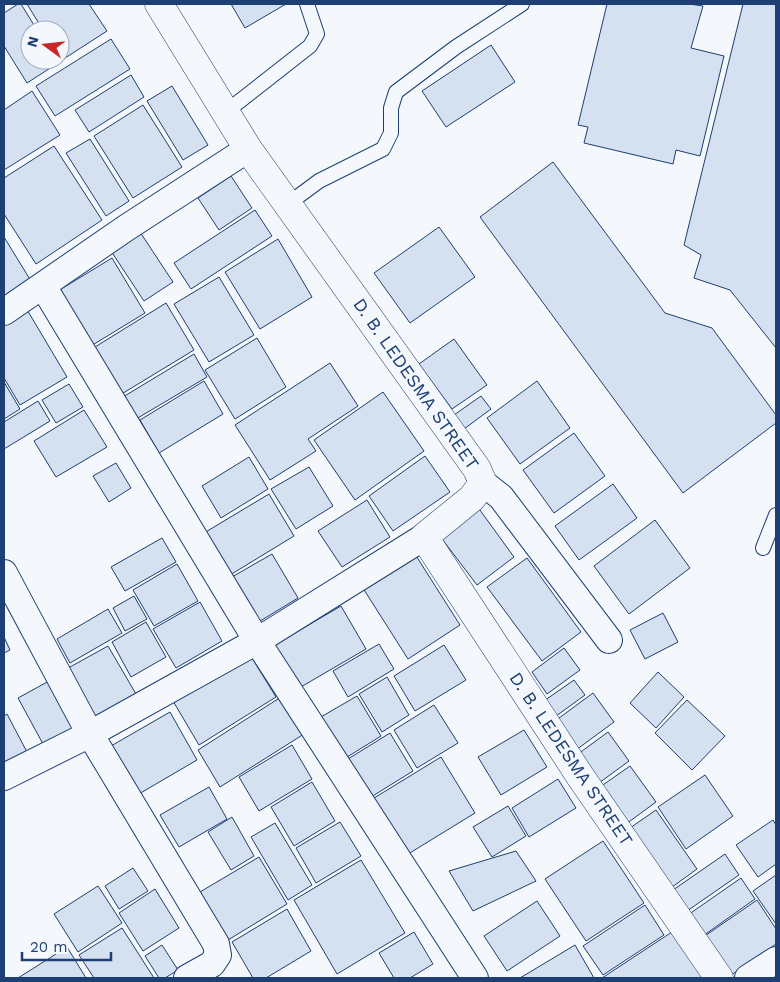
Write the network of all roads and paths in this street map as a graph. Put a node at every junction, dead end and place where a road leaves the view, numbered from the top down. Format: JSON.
{"nodes":[{"id":1,"x":159,"y":4,"type":"edge"},
{"id":2,"x":307,"y":4,"type":"edge"},
{"id":3,"x":522,"y":4,"type":"edge"},
{"id":4,"x":227,"y":111,"type":"junction"},
{"id":5,"x":248,"y":149,"type":"junction"},
{"id":6,"x":288,"y":204,"type":"junction"},
{"id":7,"x":43,"y":286,"type":"junction"},
{"id":8,"x":4,"y":312,"type":"edge"},
{"id":9,"x":482,"y":483,"type":"junction"},
{"id":10,"x":776,"y":515,"type":"edge"},
{"id":11,"x":424,"y":537,"type":"junction"},
{"id":12,"x":763,"y":548,"type":"dead end"},
{"id":13,"x":4,"y":572,"type":"edge"},
{"id":14,"x":609,"y":640,"type":"dead end"},
{"id":15,"x":257,"y":641,"type":"junction"},
{"id":16,"x":90,"y":734,"type":"junction"},
{"id":17,"x":4,"y":777,"type":"edge"},
{"id":18,"x":776,"y":960,"type":"edge"},
{"id":19,"x":187,"y":978,"type":"edge"},
{"id":20,"x":475,"y":978,"type":"edge"},
{"id":21,"x":719,"y":978,"type":"edge"},
{"id":22,"x":748,"y":978,"type":"edge"}],
"edges":[{"from":1,"to":4,"type":"street","name":"D. B. LEDESMA STREET"},
{"from":2,"to":4,"type":"lane"},
{"from":3,"to":6,"type":"lane"},
{"from":4,"to":5,"type":"street","name":"D. B. LEDESMA STREET"},
{"from":5,"to":6,"type":"street","name":"D. B. LEDESMA STREET"},
{"from":5,"to":7,"type":"street"},
{"from":6,"to":9,"type":"street","name":"D. B. LEDESMA STREET"},
{"from":7,"to":8,"type":"street"},
{"from":7,"to":15,"type":"street"},
{"from":9,"to":11,"type":"street","name":"D. B. LEDESMA STREET"},
{"from":9,"to":14,"type":"street"},
{"from":10,"to":12,"type":"lane"},
{"from":11,"to":15,"type":"street"},
{"from":11,"to":21,"type":"street","name":"D. B. LEDESMA STREET"},
{"from":13,"to":16,"type":"street"},
{"from":15,"to":16,"type":"street"},
{"from":15,"to":20,"type":"street"},
{"from":16,"to":17,"type":"street"},
{"from":16,"to":19,"type":"street"},
{"from":18,"to":22,"type":"street"}]}
